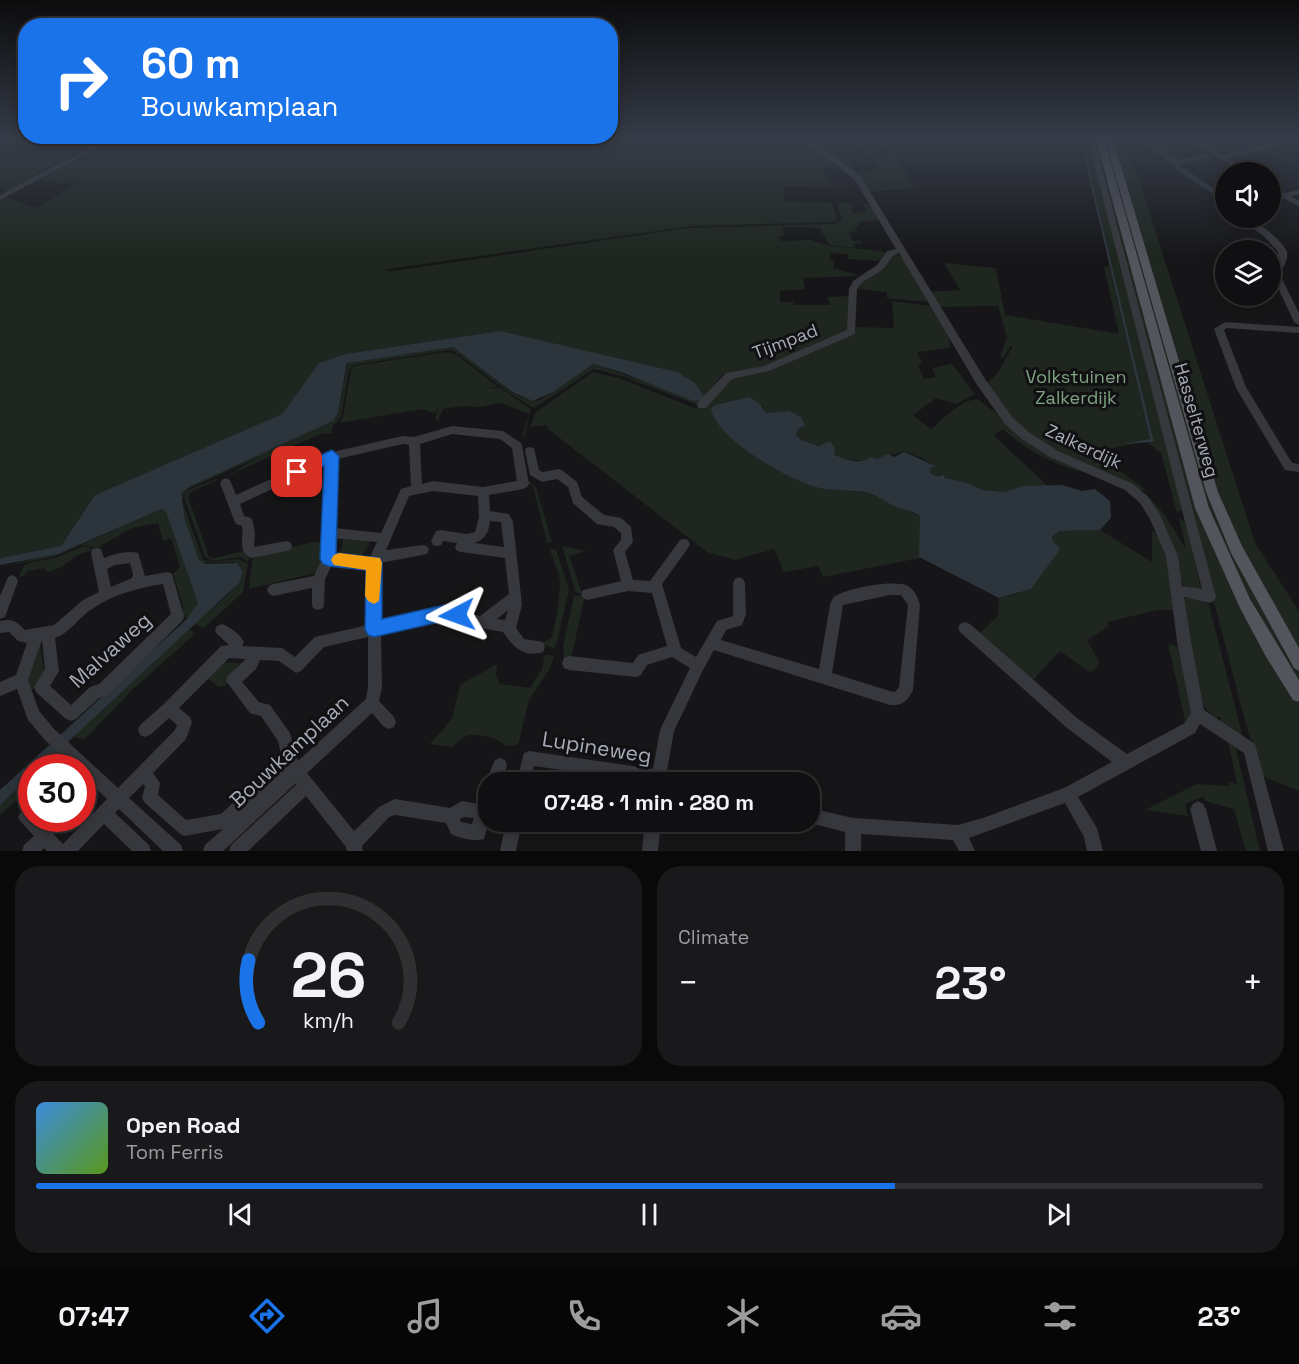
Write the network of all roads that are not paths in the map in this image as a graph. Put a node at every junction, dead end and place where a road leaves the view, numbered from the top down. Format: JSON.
{"nodes":[{"id":1,"x":36,"y":179,"type":"edge"},
{"id":2,"x":858,"y":179,"type":"edge"},
{"id":3,"x":1101,"y":179,"type":"edge"},
{"id":4,"x":1111,"y":179,"type":"edge"},
{"id":5,"x":1121,"y":179,"type":"edge"},
{"id":6,"x":1299,"y":192,"type":"edge"},
{"id":7,"x":1281,"y":193,"type":"edge"},
{"id":8,"x":1284,"y":195,"type":"junction"},
{"id":9,"x":1281,"y":196,"type":"edge"},
{"id":10,"x":0,"y":198,"type":"edge"},
{"id":11,"x":1299,"y":204,"type":"edge"},
{"id":12,"x":1256,"y":228,"type":"edge"},
{"id":13,"x":900,"y":250,"type":"junction"},
{"id":14,"x":1299,"y":322,"type":"edge"},
{"id":15,"x":1299,"y":330,"type":"edge"},
{"id":16,"x":702,"y":405,"type":"dead end"},
{"id":17,"x":414,"y":441,"type":"junction"},
{"id":18,"x":530,"y":451,"type":"dead end"},
{"id":19,"x":332,"y":456,"type":"junction"},
{"id":20,"x":1299,"y":468,"type":"edge"},
{"id":21,"x":225,"y":483,"type":"dead end"},
{"id":22,"x":417,"y":489,"type":"junction"},
{"id":23,"x":483,"y":492,"type":"junction"},
{"id":24,"x":233,"y":502,"type":"junction"},
{"id":25,"x":486,"y":516,"type":"junction"},
{"id":26,"x":329,"y":532,"type":"junction"},
{"id":27,"x":384,"y":538,"type":"junction"},
{"id":28,"x":437,"y":541,"type":"dead end"},
{"id":29,"x":684,"y":544,"type":"dead end"},
{"id":30,"x":286,"y":546,"type":"dead end"},
{"id":31,"x":461,"y":547,"type":"dead end"},
{"id":32,"x":423,"y":550,"type":"dead end"},
{"id":33,"x":96,"y":553,"type":"dead end"},
{"id":34,"x":508,"y":553,"type":"junction"},
{"id":35,"x":328,"y":559,"type":"junction"},
{"id":36,"x":375,"y":560,"type":"junction"},
{"id":37,"x":100,"y":566,"type":"junction"},
{"id":38,"x":12,"y":581,"type":"dead end"},
{"id":39,"x":319,"y":581,"type":"junction"},
{"id":40,"x":137,"y":583,"type":"junction"},
{"id":41,"x":739,"y":583,"type":"dead end"},
{"id":42,"x":628,"y":585,"type":"junction"},
{"id":43,"x":654,"y":586,"type":"junction"},
{"id":44,"x":1176,"y":590,"type":"junction"},
{"id":45,"x":273,"y":591,"type":"dead end"},
{"id":46,"x":587,"y":594,"type":"dead end"},
{"id":47,"x":106,"y":595,"type":"junction"},
{"id":48,"x":515,"y":597,"type":"junction"},
{"id":49,"x":318,"y":604,"type":"dead end"},
{"id":50,"x":0,"y":613,"type":"edge"},
{"id":51,"x":482,"y":622,"type":"junction"},
{"id":52,"x":0,"y":627,"type":"edge"},
{"id":53,"x":510,"y":627,"type":"junction"},
{"id":54,"x":965,"y":628,"type":"dead end"},
{"id":55,"x":374,"y":629,"type":"junction"},
{"id":56,"x":222,"y":630,"type":"dead end"},
{"id":57,"x":42,"y":634,"type":"junction"},
{"id":58,"x":711,"y":643,"type":"junction"},
{"id":59,"x":538,"y":647,"type":"dead end"},
{"id":60,"x":675,"y":650,"type":"junction"},
{"id":61,"x":230,"y":652,"type":"junction"},
{"id":62,"x":256,"y":653,"type":"junction"},
{"id":63,"x":569,"y":663,"type":"dead end"},
{"id":64,"x":1299,"y":663,"type":"edge"},
{"id":65,"x":698,"y":665,"type":"junction"},
{"id":66,"x":824,"y":678,"type":"junction"},
{"id":67,"x":21,"y":680,"type":"junction"},
{"id":68,"x":0,"y":689,"type":"edge"},
{"id":69,"x":1299,"y":694,"type":"edge"},
{"id":70,"x":372,"y":703,"type":"junction"},
{"id":71,"x":169,"y":709,"type":"junction"},
{"id":72,"x":1198,"y":714,"type":"junction"},
{"id":73,"x":389,"y":722,"type":"dead end"},
{"id":74,"x":145,"y":730,"type":"dead end"},
{"id":75,"x":1126,"y":763,"type":"junction"},
{"id":76,"x":500,"y":765,"type":"dead end"},
{"id":77,"x":294,"y":766,"type":"junction"},
{"id":78,"x":498,"y":772,"type":"edge"},
{"id":79,"x":526,"y":772,"type":"edge"},
{"id":80,"x":612,"y":772,"type":"edge"},
{"id":81,"x":660,"y":772,"type":"edge"},
{"id":82,"x":143,"y":773,"type":"junction"},
{"id":83,"x":307,"y":786,"type":"junction"},
{"id":84,"x":1068,"y":794,"type":"junction"},
{"id":85,"x":118,"y":798,"type":"junction"},
{"id":86,"x":1198,"y":809,"type":"dead end"},
{"id":87,"x":104,"y":813,"type":"junction"},
{"id":88,"x":820,"y":818,"type":"edge"},
{"id":89,"x":853,"y":825,"type":"junction"},
{"id":90,"x":40,"y":832,"type":"edge"},
{"id":91,"x":478,"y":832,"type":"edge"},
{"id":92,"x":512,"y":832,"type":"edge"},
{"id":93,"x":652,"y":832,"type":"edge"},
{"id":94,"x":958,"y":832,"type":"junction"},
{"id":95,"x":44,"y":837,"type":"junction"},
{"id":96,"x":354,"y":847,"type":"edge"},
{"id":97,"x":30,"y":851,"type":"edge"},
{"id":98,"x":58,"y":851,"type":"edge"},
{"id":99,"x":68,"y":851,"type":"edge"},
{"id":100,"x":143,"y":851,"type":"edge"},
{"id":101,"x":175,"y":851,"type":"edge"},
{"id":102,"x":211,"y":851,"type":"edge"},
{"id":103,"x":237,"y":851,"type":"edge"},
{"id":104,"x":508,"y":851,"type":"edge"},
{"id":105,"x":650,"y":851,"type":"edge"},
{"id":106,"x":853,"y":851,"type":"edge"},
{"id":107,"x":967,"y":851,"type":"edge"},
{"id":108,"x":1095,"y":851,"type":"edge"},
{"id":109,"x":1209,"y":851,"type":"edge"},
{"id":110,"x":1276,"y":851,"type":"edge"}],
"edges":[{"from":1,"to":10,"type":"street"},
{"from":2,"to":13,"type":"street","name":"Zalkerdijk"},
{"from":3,"to":44,"type":"street"},
{"from":4,"to":69,"type":"main road","name":"Hasselterweg"},
{"from":5,"to":64,"type":"main road","name":"Hasselterweg"},
{"from":6,"to":8,"type":"street"},
{"from":7,"to":8,"type":"street"},
{"from":8,"to":9,"type":"street"},
{"from":8,"to":11,"type":"street"},
{"from":12,"to":14,"type":"street"},
{"from":13,"to":16,"type":"street","name":"Tijmpad"},
{"from":13,"to":44,"type":"street","name":"Zalkerdijk"},
{"from":15,"to":20,"type":"street"},
{"from":17,"to":19,"type":"street"},
{"from":17,"to":22,"type":"street"},
{"from":17,"to":23,"type":"street"},
{"from":18,"to":42,"type":"street"},
{"from":19,"to":24,"type":"street"},
{"from":19,"to":26,"type":"street"},
{"from":21,"to":24,"type":"street"},
{"from":22,"to":23,"type":"street"},
{"from":22,"to":27,"type":"street"},
{"from":23,"to":25,"type":"street"},
{"from":24,"to":30,"type":"street"},
{"from":25,"to":28,"type":"street"},
{"from":25,"to":34,"type":"street"},
{"from":26,"to":27,"type":"street"},
{"from":26,"to":35,"type":"street"},
{"from":27,"to":36,"type":"street"},
{"from":29,"to":43,"type":"street"},
{"from":31,"to":34,"type":"street"},
{"from":32,"to":36,"type":"street"},
{"from":33,"to":37,"type":"street"},
{"from":34,"to":48,"type":"street"},
{"from":35,"to":36,"type":"street"},
{"from":35,"to":39,"type":"street"},
{"from":36,"to":55,"type":"street","name":"Bouwkamplaan"},
{"from":37,"to":40,"type":"street","name":"Malvaweg"},
{"from":37,"to":47,"type":"street"},
{"from":38,"to":50,"type":"street"},
{"from":39,"to":45,"type":"street"},
{"from":39,"to":49,"type":"street"},
{"from":40,"to":47,"type":"street","name":"Malvaweg"},
{"from":40,"to":57,"type":"street","name":"Malvaweg"},
{"from":41,"to":58,"type":"street"},
{"from":42,"to":43,"type":"street"},
{"from":42,"to":46,"type":"street"},
{"from":43,"to":60,"type":"street"},
{"from":44,"to":72,"type":"street","name":"Zalkerdijk"},
{"from":47,"to":57,"type":"street","name":"Malvaweg"},
{"from":48,"to":51,"type":"street"},
{"from":48,"to":53,"type":"street"},
{"from":51,"to":53,"type":"street"},
{"from":51,"to":55,"type":"street"},
{"from":52,"to":57,"type":"street"},
{"from":53,"to":59,"type":"street"},
{"from":54,"to":75,"type":"street"},
{"from":55,"to":62,"type":"street"},
{"from":55,"to":70,"type":"street","name":"Bouwkamplaan"},
{"from":56,"to":61,"type":"street"},
{"from":57,"to":67,"type":"street"},
{"from":58,"to":65,"type":"street"},
{"from":58,"to":66,"type":"street"},
{"from":60,"to":63,"type":"street"},
{"from":60,"to":65,"type":"street"},
{"from":61,"to":62,"type":"street"},
{"from":61,"to":71,"type":"street"},
{"from":62,"to":77,"type":"street"},
{"from":65,"to":81,"type":"street"},
{"from":66,"to":66,"type":"street"},
{"from":67,"to":68,"type":"street"},
{"from":67,"to":85,"type":"street"},
{"from":70,"to":73,"type":"street"},
{"from":70,"to":77,"type":"street","name":"Bouwkamplaan"},
{"from":71,"to":74,"type":"street"},
{"from":71,"to":82,"type":"street"},
{"from":72,"to":75,"type":"street"},
{"from":72,"to":110,"type":"street"},
{"from":75,"to":84,"type":"street"},
{"from":76,"to":78,"type":"street"},
{"from":77,"to":82,"type":"street","name":"Bouwkamplaan"},
{"from":77,"to":83,"type":"street"},
{"from":77,"to":102,"type":"street","name":"Bouwkamplaan"},
{"from":79,"to":80,"type":"street","name":"Lupineweg"},
{"from":82,"to":85,"type":"street"},
{"from":83,"to":96,"type":"street"},
{"from":83,"to":103,"type":"street","name":"Bouwkamplaan"},
{"from":84,"to":94,"type":"street"},
{"from":84,"to":108,"type":"street"},
{"from":85,"to":87,"type":"street"},
{"from":85,"to":101,"type":"street"},
{"from":86,"to":109,"type":"street"},
{"from":87,"to":99,"type":"street"},
{"from":87,"to":100,"type":"street"},
{"from":88,"to":89,"type":"street"},
{"from":89,"to":94,"type":"street"},
{"from":89,"to":106,"type":"street"},
{"from":90,"to":95,"type":"street"},
{"from":91,"to":96,"type":"street"},
{"from":92,"to":104,"type":"street"},
{"from":93,"to":105,"type":"street"},
{"from":94,"to":107,"type":"street"},
{"from":95,"to":97,"type":"street"},
{"from":95,"to":98,"type":"street"}]}
